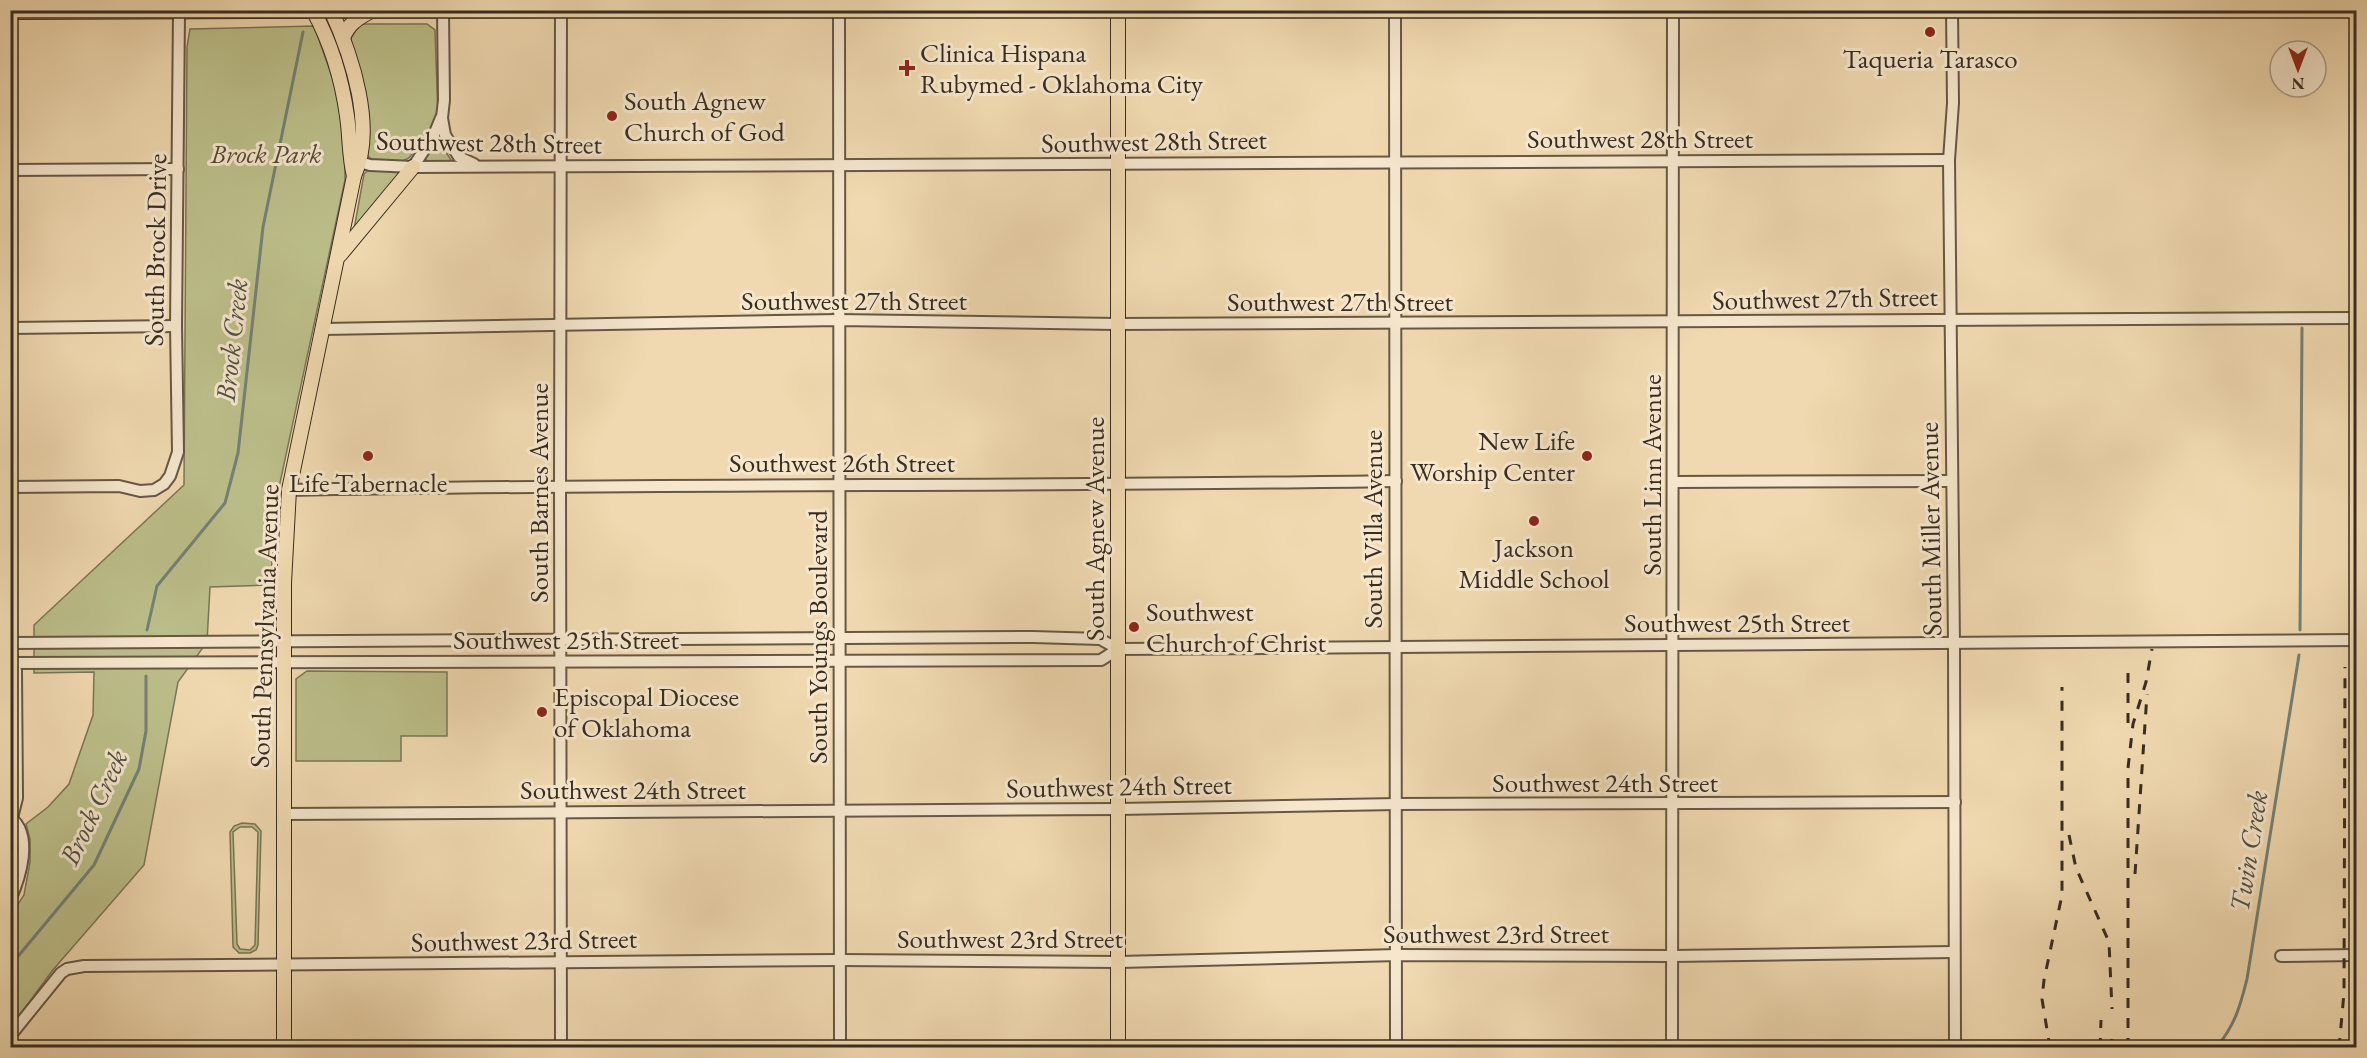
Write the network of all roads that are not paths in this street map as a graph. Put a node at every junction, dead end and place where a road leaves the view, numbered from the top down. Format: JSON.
{"nodes":[{"id":1,"x":562,"y":10,"type":"edge"},
{"id":2,"x":839,"y":10,"type":"edge"},
{"id":3,"x":1118,"y":10,"type":"edge"},
{"id":4,"x":1395,"y":10,"type":"edge"},
{"id":5,"x":1673,"y":10,"type":"edge"},
{"id":6,"x":1952,"y":10,"type":"edge"},
{"id":7,"x":265,"y":11,"type":"edge"},
{"id":8,"x":313,"y":11,"type":"edge"},
{"id":9,"x":331,"y":11,"type":"edge"},
{"id":10,"x":340,"y":11,"type":"edge"},
{"id":11,"x":371,"y":11,"type":"edge"},
{"id":12,"x":443,"y":11,"type":"edge"},
{"id":13,"x":10,"y":12,"type":"edge"},
{"id":14,"x":179,"y":12,"type":"junction"},
{"id":15,"x":343,"y":38,"type":"junction"},
{"id":16,"x":442,"y":118,"type":"junction"},
{"id":17,"x":1949,"y":159,"type":"junction"},
{"id":18,"x":1393,"y":161,"type":"junction"},
{"id":19,"x":1674,"y":161,"type":"junction"},
{"id":20,"x":360,"y":162,"type":"junction"},
{"id":21,"x":1117,"y":164,"type":"junction"},
{"id":22,"x":561,"y":165,"type":"junction"},
{"id":23,"x":840,"y":165,"type":"junction"},
{"id":24,"x":477,"y":166,"type":"junction"},
{"id":25,"x":413,"y":167,"type":"junction"},
{"id":26,"x":178,"y":169,"type":"junction"},
{"id":27,"x":10,"y":170,"type":"edge"},
{"id":28,"x":354,"y":176,"type":"junction"},
{"id":29,"x":339,"y":256,"type":"junction"},
{"id":30,"x":2356,"y":318,"type":"edge"},
{"id":31,"x":1950,"y":319,"type":"junction"},
{"id":32,"x":838,"y":320,"type":"junction"},
{"id":33,"x":1395,"y":322,"type":"junction"},
{"id":34,"x":1673,"y":323,"type":"junction"},
{"id":35,"x":1117,"y":324,"type":"junction"},
{"id":36,"x":561,"y":325,"type":"junction"},
{"id":37,"x":176,"y":326,"type":"junction"},
{"id":38,"x":10,"y":328,"type":"edge"},
{"id":39,"x":323,"y":330,"type":"junction"},
{"id":40,"x":1395,"y":481,"type":"junction"},
{"id":41,"x":1951,"y":481,"type":"junction"},
{"id":42,"x":1674,"y":482,"type":"junction"},
{"id":43,"x":560,"y":485,"type":"junction"},
{"id":44,"x":839,"y":485,"type":"junction"},
{"id":45,"x":1118,"y":485,"type":"junction"},
{"id":46,"x":10,"y":488,"type":"edge"},
{"id":47,"x":289,"y":490,"type":"junction"},
{"id":48,"x":839,"y":639,"type":"junction"},
{"id":49,"x":2356,"y":640,"type":"edge"},
{"id":50,"x":562,"y":641,"type":"junction"},
{"id":51,"x":284,"y":642,"type":"junction"},
{"id":52,"x":10,"y":643,"type":"edge"},
{"id":53,"x":85,"y":643,"type":"junction"},
{"id":54,"x":1954,"y":644,"type":"junction"},
{"id":55,"x":1674,"y":645,"type":"junction"},
{"id":56,"x":1394,"y":647,"type":"junction"},
{"id":57,"x":1118,"y":649,"type":"junction"},
{"id":58,"x":11,"y":660,"type":"edge"},
{"id":59,"x":284,"y":661,"type":"junction"},
{"id":60,"x":839,"y":661,"type":"junction"},
{"id":61,"x":562,"y":662,"type":"junction"},
{"id":62,"x":85,"y":663,"type":"junction"},
{"id":63,"x":1955,"y":802,"type":"junction"},
{"id":64,"x":1397,"y":804,"type":"junction"},
{"id":65,"x":1673,"y":805,"type":"junction"},
{"id":66,"x":1118,"y":809,"type":"junction"},
{"id":67,"x":840,"y":810,"type":"junction"},
{"id":68,"x":562,"y":812,"type":"junction"},
{"id":69,"x":284,"y":814,"type":"junction"},
{"id":70,"x":11,"y":818,"type":"edge"},
{"id":71,"x":11,"y":899,"type":"edge"},
{"id":72,"x":1954,"y":952,"type":"junction"},
{"id":73,"x":1398,"y":955,"type":"junction"},
{"id":74,"x":2356,"y":955,"type":"edge"},
{"id":75,"x":1672,"y":956,"type":"junction"},
{"id":76,"x":2281,"y":956,"type":"dead end"},
{"id":77,"x":839,"y":960,"type":"junction"},
{"id":78,"x":562,"y":962,"type":"junction"},
{"id":79,"x":1119,"y":962,"type":"junction"},
{"id":80,"x":284,"y":965,"type":"junction"},
{"id":81,"x":10,"y":1036,"type":"edge"},
{"id":82,"x":284,"y":1047,"type":"edge"},
{"id":83,"x":561,"y":1047,"type":"edge"},
{"id":84,"x":840,"y":1047,"type":"edge"},
{"id":85,"x":1118,"y":1047,"type":"edge"},
{"id":86,"x":1396,"y":1047,"type":"edge"},
{"id":87,"x":1672,"y":1047,"type":"edge"},
{"id":88,"x":1955,"y":1047,"type":"edge"}],
"edges":[{"from":1,"to":12,"type":"main road"},
{"from":1,"to":22,"type":"street","name":"South Barnes Avenue"},
{"from":2,"to":23,"type":"street","name":"South Youngs Boulevard"},
{"from":3,"to":21,"type":"main road","name":"South Agnew Avenue"},
{"from":4,"to":18,"type":"street","name":"South Villa Avenue"},
{"from":5,"to":19,"type":"street","name":"South Linn Avenue"},
{"from":6,"to":17,"type":"street","name":"South Miller Avenue"},
{"from":7,"to":8,"type":"main road"},
{"from":7,"to":14,"type":"main road"},
{"from":8,"to":9,"type":"main road"},
{"from":8,"to":28,"type":"main road","name":"South Pennsylvania Avenue"},
{"from":9,"to":10,"type":"main road"},
{"from":9,"to":15,"type":"main road","name":"South Pennsylvania Avenue"},
{"from":10,"to":11,"type":"main road"},
{"from":11,"to":12,"type":"main road"},
{"from":11,"to":15,"type":"main road"},
{"from":12,"to":16,"type":"street"},
{"from":13,"to":14,"type":"main road"},
{"from":14,"to":26,"type":"street","name":"South Brock Drive"},
{"from":15,"to":20,"type":"main road","name":"South Pennsylvania Avenue"},
{"from":16,"to":24,"type":"street"},
{"from":16,"to":25,"type":"street"},
{"from":17,"to":19,"type":"street","name":"Southwest 28th Street"},
{"from":17,"to":31,"type":"street","name":"South Miller Avenue"},
{"from":18,"to":19,"type":"street","name":"Southwest 28th Street"},
{"from":18,"to":21,"type":"street","name":"Southwest 28th Street"},
{"from":18,"to":33,"type":"street","name":"South Villa Avenue"},
{"from":19,"to":34,"type":"street","name":"South Linn Avenue"},
{"from":20,"to":25,"type":"street","name":"Southwest 28th Street"},
{"from":20,"to":28,"type":"main road","name":"South Pennsylvania Avenue"},
{"from":21,"to":23,"type":"street","name":"Southwest 28th Street"},
{"from":21,"to":35,"type":"main road","name":"South Agnew Avenue"},
{"from":22,"to":23,"type":"street","name":"Southwest 28th Street"},
{"from":22,"to":24,"type":"street","name":"Southwest 28th Street"},
{"from":22,"to":36,"type":"street","name":"South Barnes Avenue"},
{"from":23,"to":32,"type":"street","name":"South Youngs Boulevard"},
{"from":24,"to":25,"type":"street","name":"Southwest 28th Street"},
{"from":25,"to":29,"type":"main road"},
{"from":26,"to":27,"type":"street"},
{"from":26,"to":37,"type":"street","name":"South Brock Drive"},
{"from":28,"to":29,"type":"main road","name":"South Pennsylvania Avenue"},
{"from":29,"to":39,"type":"main road","name":"South Pennsylvania Avenue"},
{"from":30,"to":31,"type":"street","name":"Southwest 27th Street"},
{"from":31,"to":34,"type":"street","name":"Southwest 27th Street"},
{"from":31,"to":41,"type":"street","name":"South Miller Avenue"},
{"from":32,"to":35,"type":"street","name":"Southwest 27th Street"},
{"from":32,"to":36,"type":"street","name":"Southwest 27th Street"},
{"from":32,"to":44,"type":"street","name":"South Youngs Boulevard"},
{"from":33,"to":34,"type":"street","name":"Southwest 27th Street"},
{"from":33,"to":35,"type":"street","name":"Southwest 27th Street"},
{"from":33,"to":40,"type":"street","name":"South Villa Avenue"},
{"from":34,"to":42,"type":"street","name":"South Linn Avenue"},
{"from":35,"to":45,"type":"main road","name":"South Agnew Avenue"},
{"from":36,"to":39,"type":"street","name":"Southwest 27th Street"},
{"from":36,"to":43,"type":"street","name":"South Barnes Avenue"},
{"from":37,"to":38,"type":"street"},
{"from":37,"to":46,"type":"street","name":"South Brock Drive"},
{"from":39,"to":47,"type":"main road","name":"South Pennsylvania Avenue"},
{"from":40,"to":45,"type":"street","name":"Southwest 26th Street"},
{"from":40,"to":56,"type":"street","name":"South Villa Avenue"},
{"from":41,"to":42,"type":"street"},
{"from":41,"to":54,"type":"street","name":"South Miller Avenue"},
{"from":42,"to":55,"type":"street","name":"South Linn Avenue"},
{"from":43,"to":44,"type":"street","name":"Southwest 26th Street"},
{"from":43,"to":47,"type":"street","name":"Southwest 26th Street"},
{"from":43,"to":50,"type":"street","name":"South Barnes Avenue"},
{"from":44,"to":45,"type":"street","name":"Southwest 26th Street"},
{"from":44,"to":48,"type":"street","name":"South Youngs Boulevard"},
{"from":45,"to":57,"type":"main road","name":"South Agnew Avenue"},
{"from":47,"to":51,"type":"main road","name":"South Pennsylvania Avenue"},
{"from":48,"to":50,"type":"street","name":"Southwest 25th Street"},
{"from":48,"to":57,"type":"street","name":"Southwest 25th Street"},
{"from":48,"to":60,"type":"street","name":"South Youngs Boulevard"},
{"from":49,"to":54,"type":"street","name":"Southwest 25th Street"},
{"from":50,"to":51,"type":"street","name":"Southwest 25th Street"},
{"from":50,"to":61,"type":"street","name":"South Barnes Avenue"},
{"from":51,"to":53,"type":"street","name":"Southwest 25th Street"},
{"from":51,"to":59,"type":"main road","name":"South Pennsylvania Avenue"},
{"from":52,"to":53,"type":"street","name":"Southwest 25th Street"},
{"from":53,"to":62,"type":"street"},
{"from":54,"to":55,"type":"street","name":"Southwest 25th Street"},
{"from":54,"to":63,"type":"street","name":"South Miller Avenue"},
{"from":55,"to":56,"type":"street","name":"Southwest 25th Street"},
{"from":55,"to":65,"type":"street","name":"South Linn Avenue"},
{"from":56,"to":57,"type":"street","name":"Southwest 25th Street"},
{"from":56,"to":64,"type":"street","name":"South Villa Avenue"},
{"from":57,"to":60,"type":"street","name":"Southwest 25th Street"},
{"from":57,"to":66,"type":"main road","name":"South Agnew Avenue"},
{"from":58,"to":62,"type":"street","name":"Southwest 25th Street"},
{"from":58,"to":70,"type":"street"},
{"from":59,"to":61,"type":"street","name":"Southwest 25th Street"},
{"from":59,"to":62,"type":"street","name":"Southwest 25th Street"},
{"from":59,"to":69,"type":"main road","name":"South Pennsylvania Avenue"},
{"from":60,"to":61,"type":"street","name":"Southwest 25th Street"},
{"from":60,"to":67,"type":"street","name":"South Youngs Boulevard"},
{"from":61,"to":68,"type":"street","name":"South Barnes Avenue"},
{"from":63,"to":65,"type":"street","name":"Southwest 24th Street"},
{"from":63,"to":72,"type":"street","name":"South Miller Avenue"},
{"from":64,"to":65,"type":"street","name":"Southwest 24th Street"},
{"from":64,"to":66,"type":"street","name":"Southwest 24th Street"},
{"from":64,"to":73,"type":"street","name":"South Villa Avenue"},
{"from":65,"to":75,"type":"street","name":"South Linn Avenue"},
{"from":66,"to":67,"type":"street","name":"Southwest 24th Street"},
{"from":66,"to":79,"type":"main road","name":"South Agnew Avenue"},
{"from":67,"to":68,"type":"street","name":"Southwest 24th Street"},
{"from":67,"to":77,"type":"street","name":"South Youngs Boulevard"},
{"from":68,"to":69,"type":"street","name":"Southwest 24th Street"},
{"from":68,"to":78,"type":"street","name":"South Barnes Avenue"},
{"from":69,"to":80,"type":"main road","name":"South Pennsylvania Avenue"},
{"from":70,"to":71,"type":"street"},
{"from":72,"to":75,"type":"street","name":"Southwest 23rd Street"},
{"from":72,"to":88,"type":"street","name":"South Miller Avenue"},
{"from":73,"to":75,"type":"street","name":"Southwest 23rd Street"},
{"from":73,"to":79,"type":"street","name":"Southwest 23rd Street"},
{"from":73,"to":86,"type":"street","name":"South Villa Avenue"},
{"from":74,"to":76,"type":"street"},
{"from":75,"to":87,"type":"street","name":"South Linn Avenue"},
{"from":77,"to":78,"type":"street","name":"Southwest 23rd Street"},
{"from":77,"to":79,"type":"street","name":"Southwest 23rd Street"},
{"from":77,"to":84,"type":"street","name":"South Youngs Boulevard"},
{"from":78,"to":80,"type":"street","name":"Southwest 23rd Street"},
{"from":78,"to":83,"type":"street","name":"South Barnes Avenue"},
{"from":79,"to":85,"type":"main road","name":"South Agnew Avenue"},
{"from":80,"to":81,"type":"street","name":"Southwest 23rd Street"},
{"from":80,"to":82,"type":"main road","name":"South Pennsylvania Avenue"}]}
